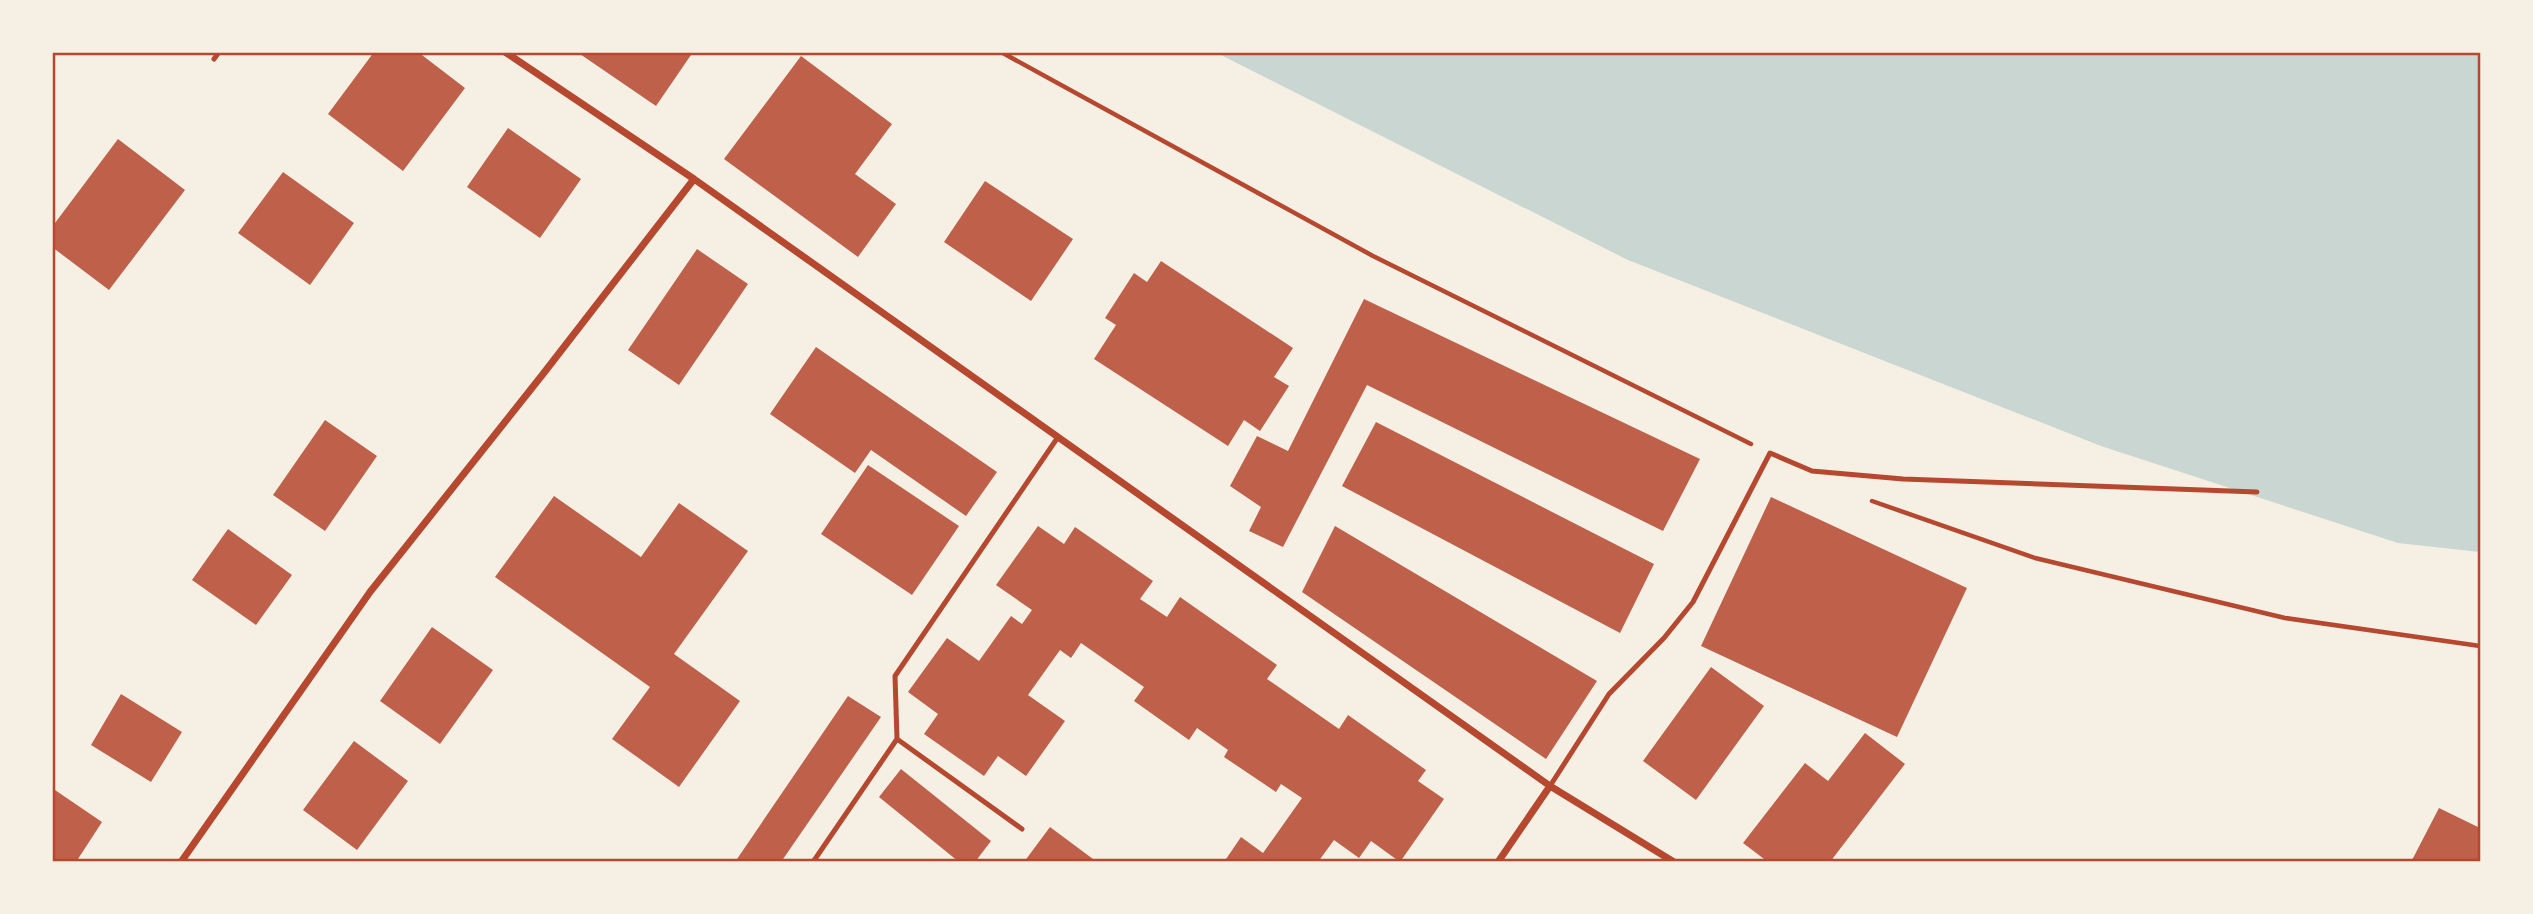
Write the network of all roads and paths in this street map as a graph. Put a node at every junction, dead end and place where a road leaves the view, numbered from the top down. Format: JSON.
{"nodes":[{"id":1,"x":219,"y":52,"type":"edge"},
{"id":2,"x":505,"y":52,"type":"edge"},
{"id":3,"x":1001,"y":52,"type":"edge"},
{"id":4,"x":214,"y":59,"type":"dead end"},
{"id":5,"x":694,"y":179,"type":"junction"},
{"id":6,"x":1058,"y":438,"type":"junction"},
{"id":7,"x":1770,"y":453,"type":"junction"},
{"id":8,"x":2257,"y":492,"type":"dead end"},
{"id":9,"x":1860,"y":495,"type":"dead end"},
{"id":10,"x":2480,"y":646,"type":"edge"},
{"id":11,"x":897,"y":739,"type":"junction"},
{"id":12,"x":1550,"y":786,"type":"junction"},
{"id":13,"x":1022,"y":828,"type":"dead end"},
{"id":14,"x":181,"y":862,"type":"edge"},
{"id":15,"x":813,"y":862,"type":"edge"},
{"id":16,"x":1498,"y":862,"type":"edge"},
{"id":17,"x":1674,"y":862,"type":"edge"}],
"edges":[{"from":1,"to":4,"type":"lane"},
{"from":2,"to":5,"type":"street"},
{"from":3,"to":7,"type":"path"},
{"from":5,"to":6,"type":"street"},
{"from":5,"to":14,"type":"street"},
{"from":6,"to":11,"type":"lane"},
{"from":6,"to":12,"type":"street"},
{"from":7,"to":8,"type":"lane"},
{"from":7,"to":12,"type":"lane"},
{"from":9,"to":10,"type":"path"},
{"from":11,"to":13,"type":"lane"},
{"from":11,"to":15,"type":"lane"},
{"from":12,"to":16,"type":"street"},
{"from":12,"to":17,"type":"street"}]}
